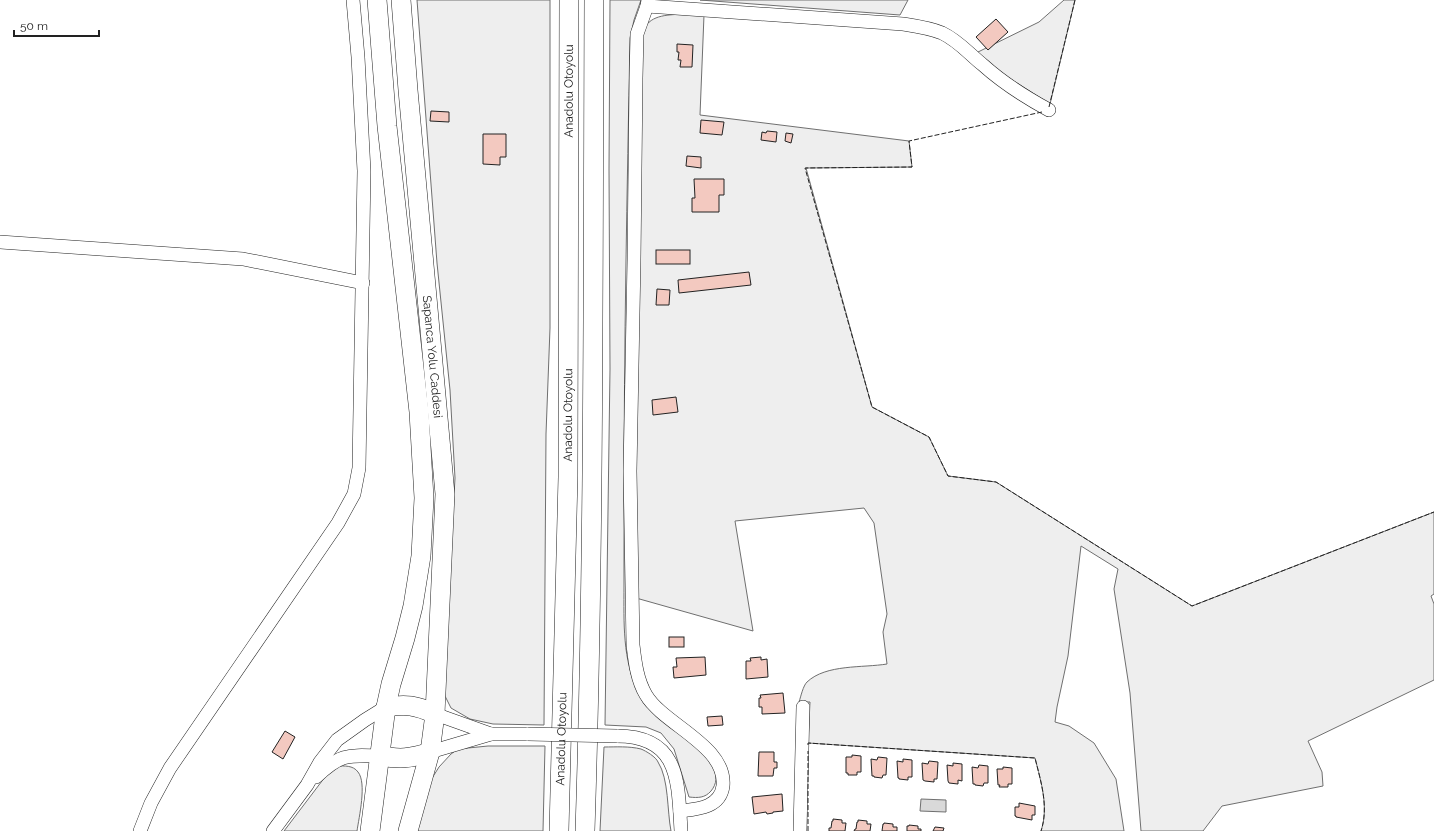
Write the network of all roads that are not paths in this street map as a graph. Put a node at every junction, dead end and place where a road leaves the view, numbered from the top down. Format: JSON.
{"nodes":[{"id":1,"x":353,"y":0,"type":"edge"},
{"id":2,"x":376,"y":0,"type":"edge"},
{"id":3,"x":401,"y":0,"type":"edge"},
{"id":4,"x":569,"y":0,"type":"edge"},
{"id":5,"x":594,"y":0,"type":"edge"},
{"id":6,"x":647,"y":3,"type":"edge"},
{"id":7,"x":1049,"y":110,"type":"dead end"},
{"id":8,"x":0,"y":242,"type":"edge"},
{"id":9,"x":363,"y":283,"type":"junction"},
{"id":10,"x":386,"y":707,"type":"junction"},
{"id":11,"x":803,"y":707,"type":"dead end"},
{"id":12,"x":435,"y":714,"type":"junction"},
{"id":13,"x":491,"y":734,"type":"junction"},
{"id":14,"x":430,"y":752,"type":"junction"},
{"id":15,"x":380,"y":756,"type":"junction"},
{"id":16,"x":307,"y":785,"type":"junction"},
{"id":17,"x":680,"y":812,"type":"junction"},
{"id":18,"x":140,"y":831,"type":"edge"},
{"id":19,"x":273,"y":831,"type":"edge"},
{"id":20,"x":370,"y":831,"type":"edge"},
{"id":21,"x":408,"y":831,"type":"edge"},
{"id":22,"x":559,"y":831,"type":"edge"},
{"id":23,"x":585,"y":831,"type":"edge"},
{"id":24,"x":681,"y":831,"type":"edge"},
{"id":25,"x":800,"y":831,"type":"edge"}],
"edges":[{"from":1,"to":9,"type":"street"},
{"from":2,"to":10,"type":"highway","name":"Sapanca Yolu Caddesi"},
{"from":3,"to":12,"type":"highway","name":"Sapanca Yolu Caddesi"},
{"from":4,"to":22,"type":"highway","name":"Anadolu Otoyolu"},
{"from":5,"to":23,"type":"highway","name":"Anadolu Otoyolu"},
{"from":6,"to":7,"type":"street"},
{"from":6,"to":17,"type":"street"},
{"from":8,"to":9,"type":"street"},
{"from":9,"to":18,"type":"street"},
{"from":10,"to":12,"type":"highway"},
{"from":10,"to":15,"type":"highway","name":"Sapanca Yolu Caddesi"},
{"from":10,"to":16,"type":"street"},
{"from":11,"to":25,"type":"street"},
{"from":12,"to":13,"type":"street"},
{"from":12,"to":14,"type":"highway","name":"Sapanca Yolu Caddesi"},
{"from":13,"to":14,"type":"street"},
{"from":13,"to":17,"type":"street","bridge":true},
{"from":14,"to":15,"type":"highway"},
{"from":14,"to":21,"type":"highway"},
{"from":15,"to":16,"type":"street"},
{"from":15,"to":20,"type":"highway"},
{"from":16,"to":19,"type":"street"},
{"from":17,"to":24,"type":"street"}]}
